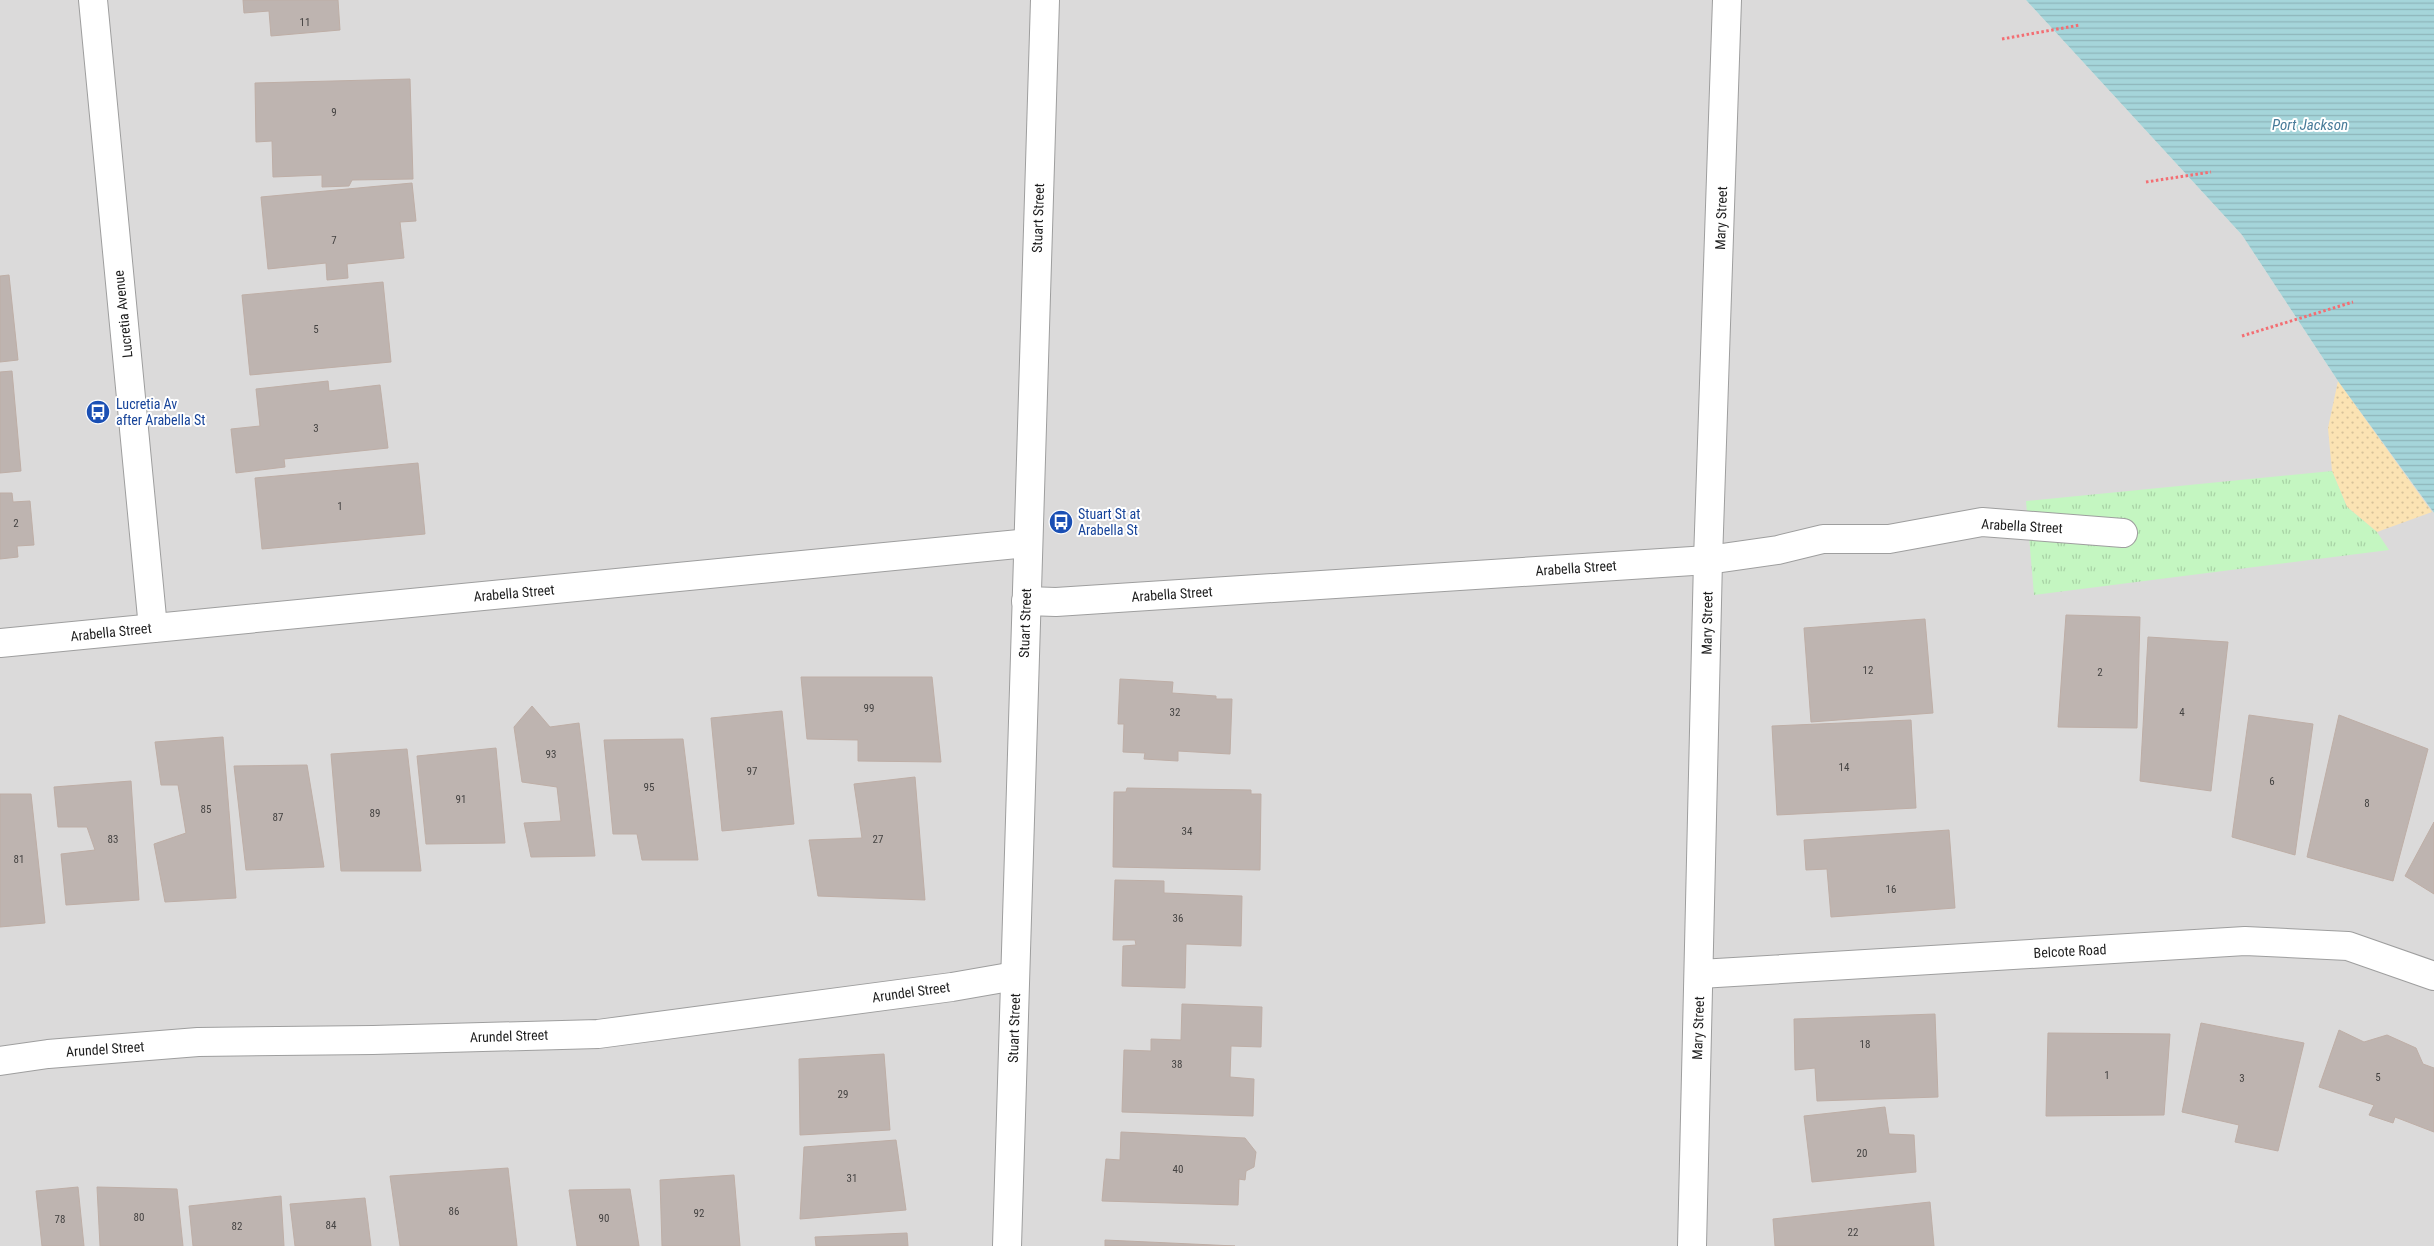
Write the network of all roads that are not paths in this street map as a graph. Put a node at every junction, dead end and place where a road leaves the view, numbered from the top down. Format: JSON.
{"nodes":[{"id":1,"x":93,"y":0,"type":"edge"},
{"id":2,"x":1045,"y":0,"type":"edge"},
{"id":3,"x":1727,"y":0,"type":"edge"},
{"id":4,"x":2123,"y":533,"type":"dead end"},
{"id":5,"x":1028,"y":543,"type":"junction"},
{"id":6,"x":1708,"y":560,"type":"junction"},
{"id":7,"x":1026,"y":601,"type":"junction"},
{"id":8,"x":153,"y":628,"type":"junction"},
{"id":9,"x":0,"y":643,"type":"edge"},
{"id":10,"x":1700,"y":974,"type":"junction"},
{"id":11,"x":1015,"y":976,"type":"junction"},
{"id":12,"x":2434,"y":976,"type":"edge"},
{"id":13,"x":0,"y":1061,"type":"edge"},
{"id":14,"x":1007,"y":1246,"type":"edge"},
{"id":15,"x":1692,"y":1246,"type":"edge"}],
"edges":[{"from":1,"to":8,"type":"street","name":"Lucretia Avenue"},
{"from":2,"to":5,"type":"street","name":"Stuart Street"},
{"from":3,"to":6,"type":"street","name":"Mary Street"},
{"from":4,"to":6,"type":"street","name":"Arabella Street"},
{"from":5,"to":7,"type":"street","name":"Stuart Street"},
{"from":5,"to":8,"type":"street","name":"Arabella Street"},
{"from":6,"to":7,"type":"street","name":"Arabella Street"},
{"from":6,"to":10,"type":"street","name":"Mary Street"},
{"from":7,"to":11,"type":"street","name":"Stuart Street"},
{"from":8,"to":9,"type":"street","name":"Arabella Street"},
{"from":10,"to":12,"type":"street","name":"Belcote Road"},
{"from":10,"to":15,"type":"street","name":"Mary Street"},
{"from":11,"to":13,"type":"street","name":"Arundel Street"},
{"from":11,"to":14,"type":"street","name":"Stuart Street"}]}
